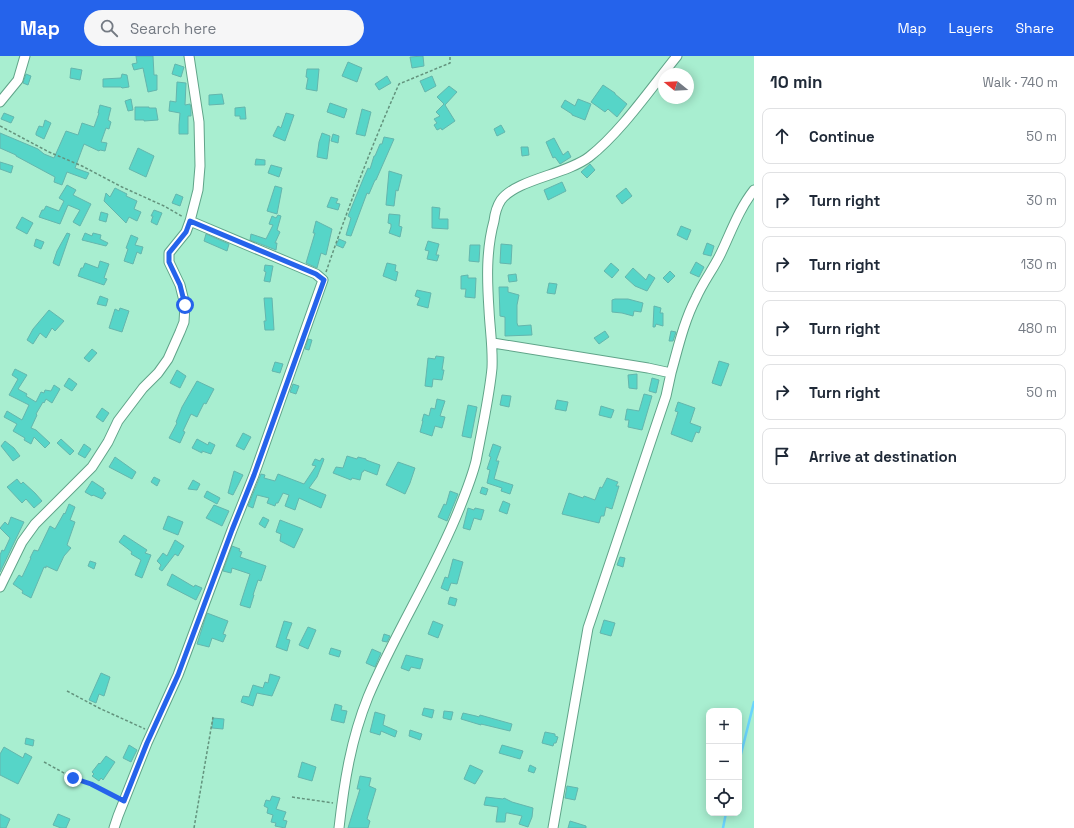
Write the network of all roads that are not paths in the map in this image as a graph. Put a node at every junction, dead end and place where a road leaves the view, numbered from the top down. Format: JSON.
{"nodes":[{"id":1,"x":25,"y":56,"type":"edge"},
{"id":2,"x":189,"y":56,"type":"edge"},
{"id":3,"x":677,"y":56,"type":"edge"},
{"id":4,"x":0,"y":102,"type":"edge"},
{"id":5,"x":754,"y":190,"type":"edge"},
{"id":6,"x":190,"y":221,"type":"junction"},
{"id":7,"x":492,"y":343,"type":"junction"},
{"id":8,"x":671,"y":373,"type":"junction"},
{"id":9,"x":0,"y":587,"type":"edge"},
{"id":10,"x":114,"y":828,"type":"edge"},
{"id":11,"x":339,"y":828,"type":"edge"},
{"id":12,"x":553,"y":828,"type":"edge"}],
"edges":[{"from":1,"to":4,"type":"street"},
{"from":2,"to":6,"type":"street"},
{"from":3,"to":7,"type":"street"},
{"from":5,"to":8,"type":"street"},
{"from":6,"to":9,"type":"street"},
{"from":6,"to":10,"type":"street"},
{"from":7,"to":8,"type":"street"},
{"from":7,"to":11,"type":"street"},
{"from":8,"to":12,"type":"street"}]}
